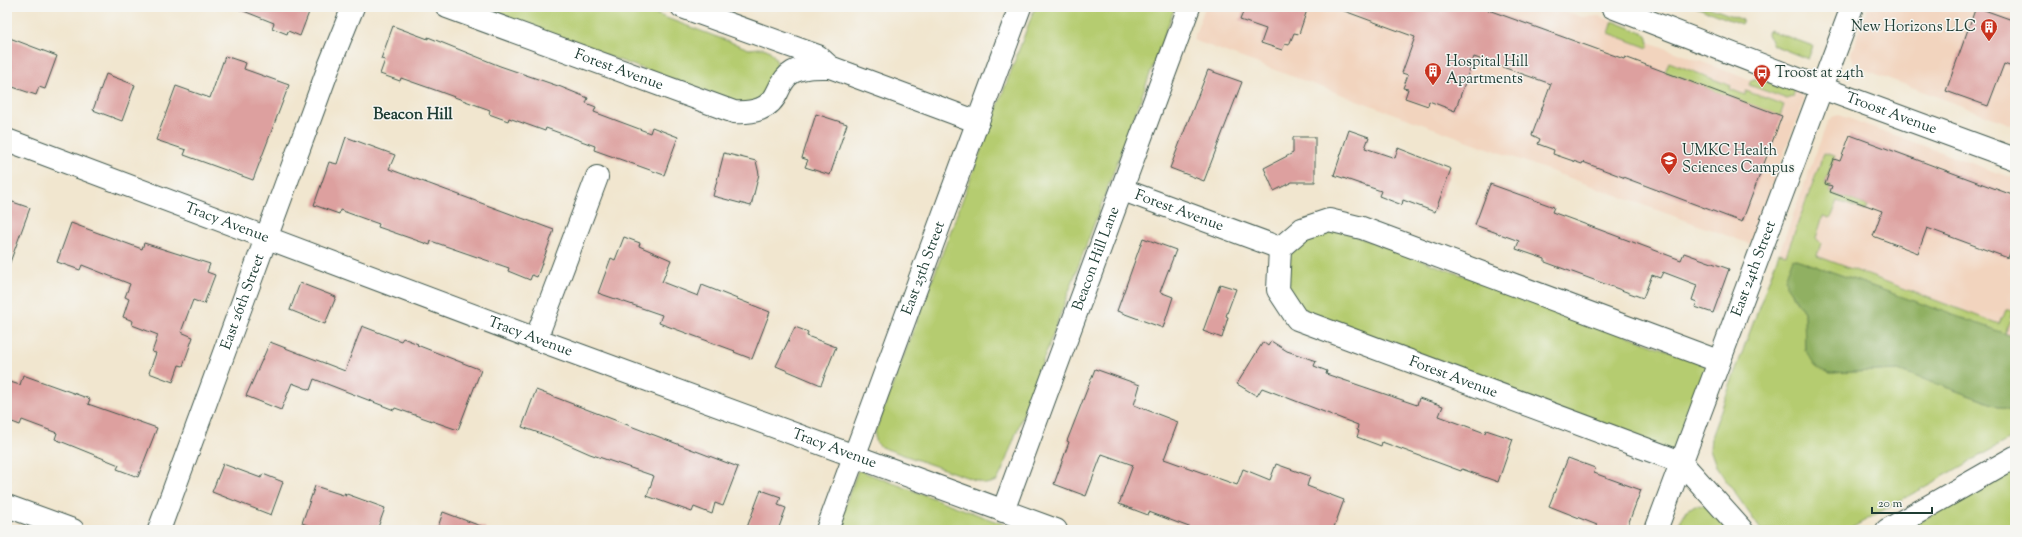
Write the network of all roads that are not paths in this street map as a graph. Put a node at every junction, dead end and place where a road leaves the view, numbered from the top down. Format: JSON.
{"nodes":[{"id":1,"x":353,"y":7,"type":"edge"},
{"id":2,"x":447,"y":7,"type":"edge"},
{"id":3,"x":682,"y":7,"type":"edge"},
{"id":4,"x":1020,"y":7,"type":"edge"},
{"id":5,"x":1189,"y":7,"type":"edge"},
{"id":6,"x":1612,"y":7,"type":"edge"},
{"id":7,"x":1852,"y":7,"type":"edge"},
{"id":8,"x":776,"y":40,"type":"junction"},
{"id":9,"x":830,"y":67,"type":"junction"},
{"id":10,"x":781,"y":84,"type":"junction"},
{"id":11,"x":1821,"y":87,"type":"junction"},
{"id":12,"x":978,"y":122,"type":"junction"},
{"id":13,"x":7,"y":140,"type":"edge"},
{"id":14,"x":2015,"y":159,"type":"edge"},
{"id":15,"x":597,"y":177,"type":"dead end"},
{"id":16,"x":1123,"y":190,"type":"junction"},
{"id":17,"x":266,"y":236,"type":"junction"},
{"id":18,"x":1280,"y":248,"type":"junction"},
{"id":19,"x":536,"y":339,"type":"junction"},
{"id":20,"x":1718,"y":361,"type":"junction"},
{"id":21,"x":855,"y":456,"type":"junction"},
{"id":22,"x":2015,"y":457,"type":"edge"},
{"id":23,"x":1681,"y":462,"type":"junction"},
{"id":24,"x":7,"y":506,"type":"edge"},
{"id":25,"x":1003,"y":511,"type":"junction"},
{"id":26,"x":73,"y":530,"type":"edge"},
{"id":27,"x":159,"y":530,"type":"edge"},
{"id":28,"x":827,"y":530,"type":"edge"},
{"id":29,"x":1056,"y":530,"type":"edge"},
{"id":30,"x":1656,"y":530,"type":"edge"},
{"id":31,"x":1742,"y":530,"type":"edge"},
{"id":32,"x":1887,"y":530,"type":"edge"}],
"edges":[{"from":1,"to":17,"type":"street","name":"East 26th Street"},
{"from":2,"to":10,"type":"street","name":"Forest Avenue"},
{"from":3,"to":8,"type":"street","name":"Forest Avenue"},
{"from":4,"to":12,"type":"street","name":"East 25th Street"},
{"from":5,"to":16,"type":"street","name":"Beacon Hill Lane"},
{"from":6,"to":11,"type":"street","name":"Troost Avenue"},
{"from":7,"to":11,"type":"street","name":"East 24th Street"},
{"from":8,"to":9,"type":"street","name":"Forest Avenue"},
{"from":8,"to":10,"type":"street","name":"Forest Avenue"},
{"from":9,"to":10,"type":"street","name":"Forest Avenue"},
{"from":9,"to":12,"type":"street","name":"Forest Avenue"},
{"from":11,"to":14,"type":"street","name":"Troost Avenue"},
{"from":11,"to":20,"type":"street","name":"East 24th Street"},
{"from":12,"to":21,"type":"street","name":"East 25th Street"},
{"from":13,"to":17,"type":"street","name":"Tracy Avenue"},
{"from":15,"to":19,"type":"street"},
{"from":16,"to":18,"type":"street","name":"Forest Avenue"},
{"from":16,"to":25,"type":"street","name":"Beacon Hill Lane"},
{"from":17,"to":19,"type":"street","name":"Tracy Avenue"},
{"from":17,"to":27,"type":"street","name":"East 26th Street"},
{"from":18,"to":20,"type":"street"},
{"from":18,"to":23,"type":"street","name":"Forest Avenue"},
{"from":19,"to":21,"type":"street","name":"Tracy Avenue"},
{"from":20,"to":23,"type":"street","name":"East 24th Street"},
{"from":21,"to":25,"type":"street","name":"Tracy Avenue"},
{"from":21,"to":28,"type":"street","name":"East 25th Street"},
{"from":22,"to":32,"type":"street"},
{"from":23,"to":30,"type":"street","name":"East 24th Street"},
{"from":23,"to":31,"type":"street"},
{"from":24,"to":26,"type":"street"},
{"from":25,"to":29,"type":"street","name":"Tracy Avenue"}]}
